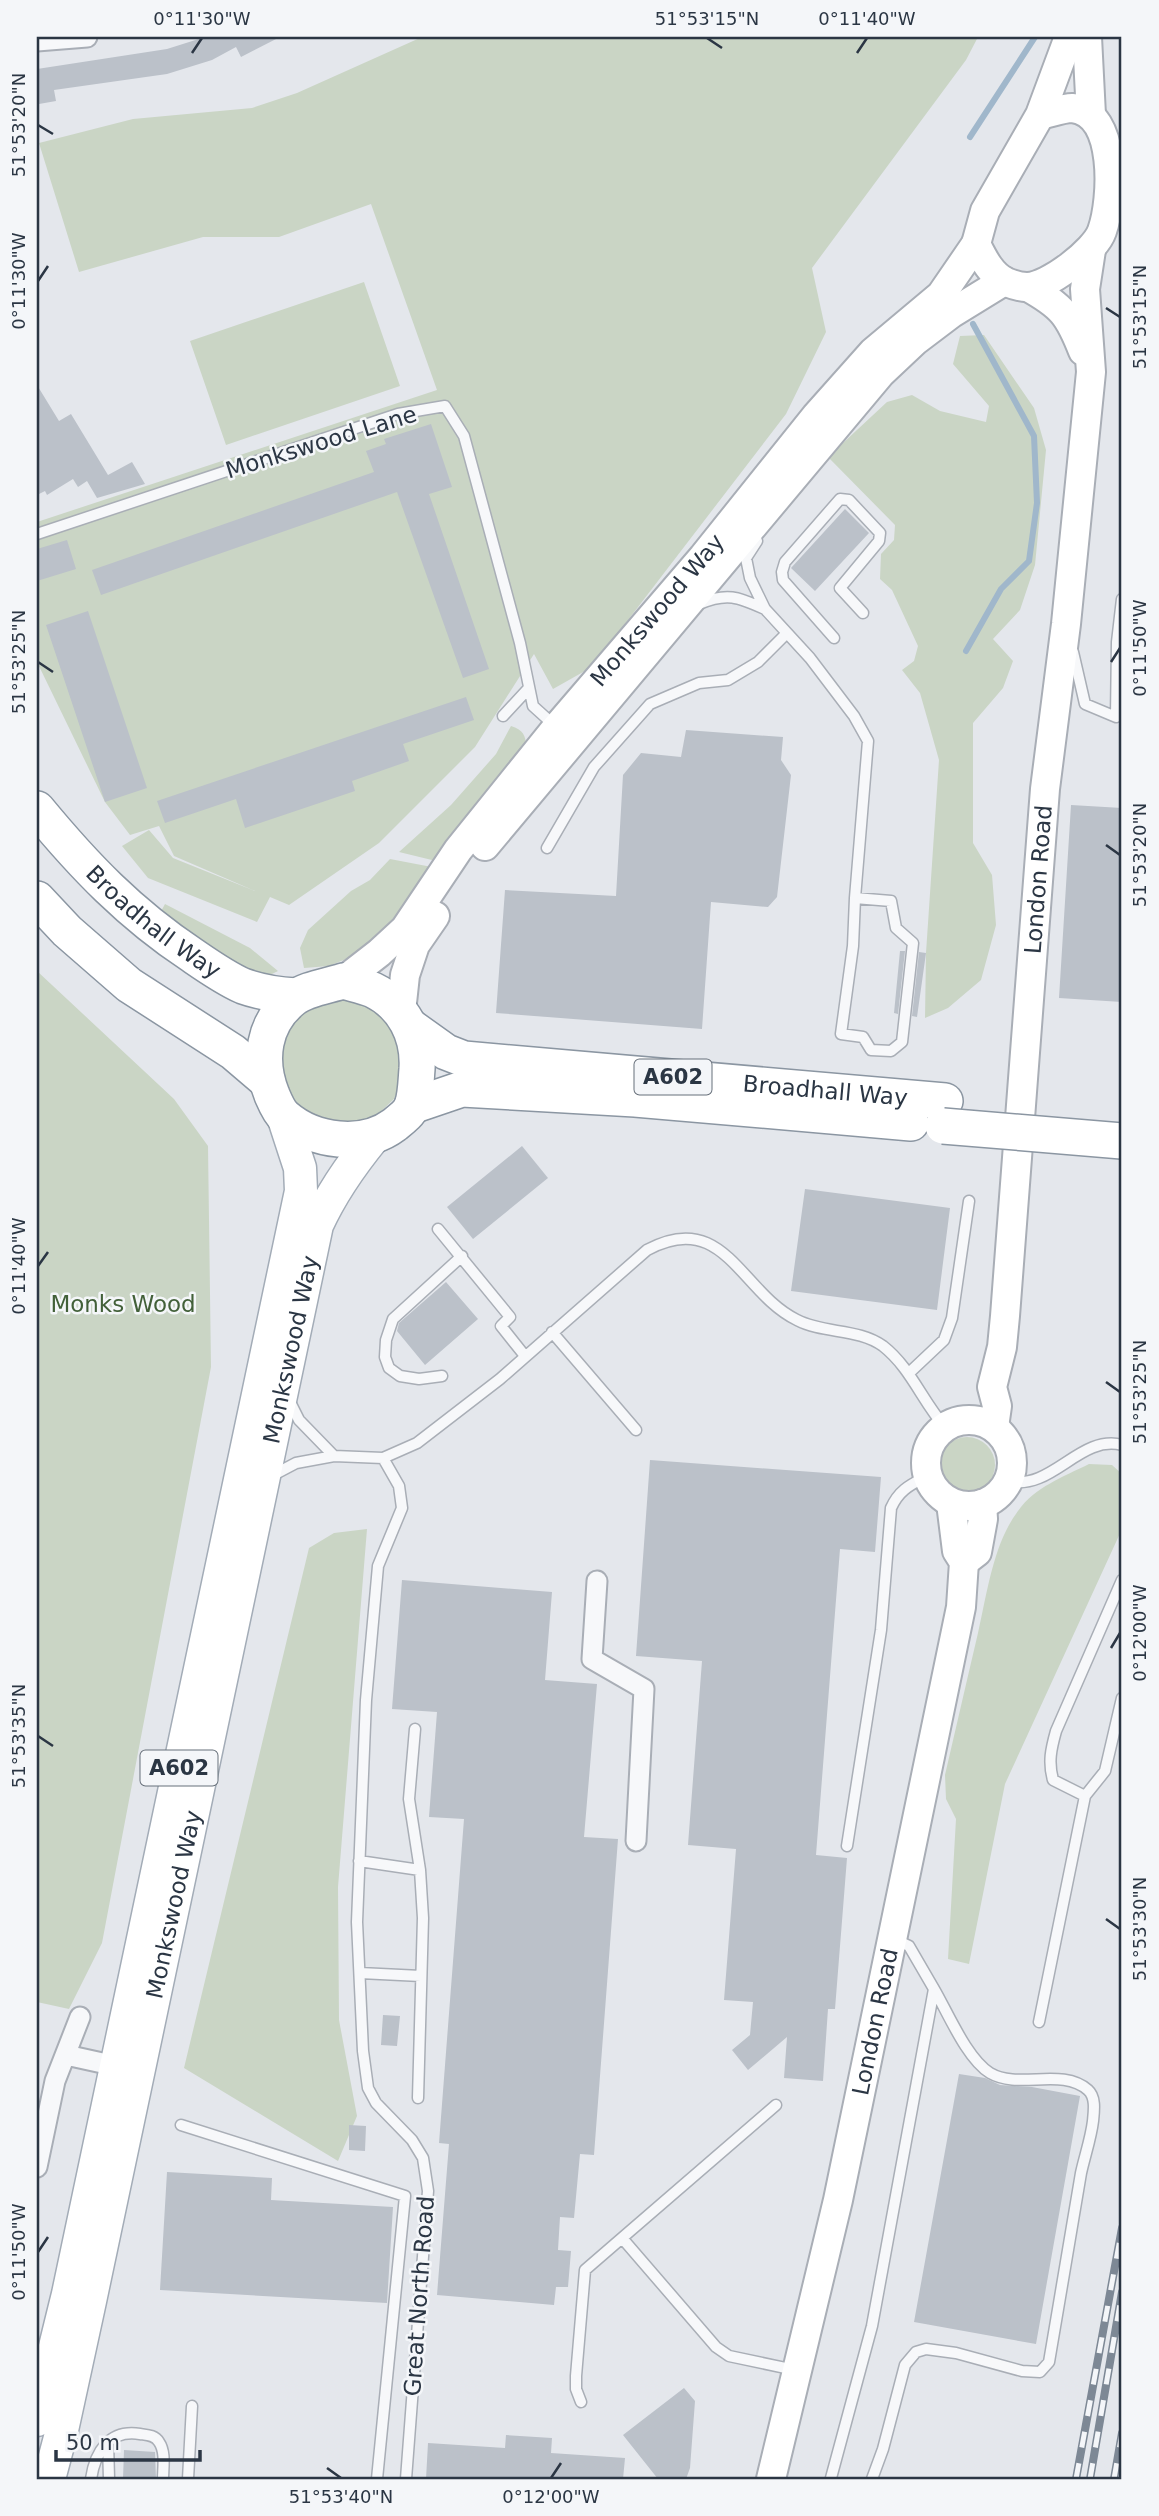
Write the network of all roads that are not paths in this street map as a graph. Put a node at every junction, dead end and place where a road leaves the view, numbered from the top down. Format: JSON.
{"nodes":[{"id":1,"x":87,"y":37,"type":"edge"},
{"id":2,"x":1069,"y":37,"type":"edge"},
{"id":3,"x":1087,"y":37,"type":"edge"},
{"id":4,"x":37,"y":41,"type":"edge"},
{"id":5,"x":1040,"y":115,"type":"junction"},
{"id":6,"x":1091,"y":115,"type":"junction"},
{"id":7,"x":1116,"y":187,"type":"edge"},
{"id":8,"x":1104,"y":235,"type":"junction"},
{"id":9,"x":976,"y":244,"type":"junction"},
{"id":10,"x":1016,"y":284,"type":"junction"},
{"id":11,"x":1091,"y":372,"type":"junction"},
{"id":12,"x":793,"y":480,"type":"junction"},
{"id":13,"x":37,"y":534,"type":"edge"},
{"id":14,"x":1122,"y":599,"type":"edge"},
{"id":15,"x":765,"y":609,"type":"junction"},
{"id":16,"x":683,"y":611,"type":"junction"},
{"id":17,"x":863,"y":613,"type":"dead end"},
{"id":18,"x":1066,"y":624,"type":"junction"},
{"id":19,"x":787,"y":633,"type":"junction"},
{"id":20,"x":834,"y":638,"type":"dead end"},
{"id":21,"x":528,"y":689,"type":"junction"},
{"id":22,"x":503,"y":716,"type":"dead end"},
{"id":23,"x":558,"y":727,"type":"junction"},
{"id":24,"x":37,"y":809,"type":"edge"},
{"id":25,"x":547,"y":848,"type":"dead end"},
{"id":26,"x":855,"y":898,"type":"junction"},
{"id":27,"x":37,"y":900,"type":"edge"},
{"id":28,"x":343,"y":981,"type":"junction"},
{"id":29,"x":296,"y":996,"type":"junction"},
{"id":30,"x":406,"y":1020,"type":"junction"},
{"id":31,"x":267,"y":1081,"type":"junction"},
{"id":32,"x":412,"y":1106,"type":"junction"},
{"id":33,"x":944,"y":1114,"type":"junction"},
{"id":34,"x":283,"y":1116,"type":"junction"},
{"id":35,"x":1122,"y":1117,"type":"edge"},
{"id":36,"x":373,"y":1137,"type":"junction"},
{"id":37,"x":1122,"y":1142,"type":"edge"},
{"id":38,"x":969,"y":1201,"type":"dead end"},
{"id":39,"x":438,"y":1229,"type":"dead end"},
{"id":40,"x":462,"y":1256,"type":"junction"},
{"id":41,"x":552,"y":1332,"type":"junction"},
{"id":42,"x":525,"y":1356,"type":"junction"},
{"id":43,"x":909,"y":1373,"type":"junction"},
{"id":44,"x":442,"y":1376,"type":"dead end"},
{"id":45,"x":992,"y":1387,"type":"junction"},
{"id":46,"x":282,"y":1388,"type":"junction"},
{"id":47,"x":952,"y":1424,"type":"junction"},
{"id":48,"x":994,"y":1427,"type":"junction"},
{"id":49,"x":635,"y":1430,"type":"dead end"},
{"id":50,"x":1121,"y":1442,"type":"edge"},
{"id":51,"x":334,"y":1456,"type":"junction"},
{"id":52,"x":383,"y":1458,"type":"junction"},
{"id":53,"x":927,"y":1476,"type":"junction"},
{"id":54,"x":1009,"y":1481,"type":"junction"},
{"id":55,"x":261,"y":1489,"type":"junction"},
{"id":56,"x":951,"y":1503,"type":"junction"},
{"id":57,"x":982,"y":1504,"type":"junction"},
{"id":58,"x":964,"y":1562,"type":"junction"},
{"id":59,"x":1122,"y":1580,"type":"edge"},
{"id":60,"x":597,"y":1581,"type":"dead end"},
{"id":61,"x":1122,"y":1698,"type":"edge"},
{"id":62,"x":415,"y":1729,"type":"dead end"},
{"id":63,"x":1085,"y":1796,"type":"junction"},
{"id":64,"x":636,"y":1841,"type":"dead end"},
{"id":65,"x":847,"y":1846,"type":"dead end"},
{"id":66,"x":359,"y":1861,"type":"junction"},
{"id":67,"x":420,"y":1870,"type":"junction"},
{"id":68,"x":891,"y":1937,"type":"junction"},
{"id":69,"x":360,"y":1973,"type":"junction"},
{"id":70,"x":421,"y":1976,"type":"junction"},
{"id":71,"x":934,"y":1989,"type":"junction"},
{"id":72,"x":80,"y":2017,"type":"dead end"},
{"id":73,"x":1039,"y":2022,"type":"dead end"},
{"id":74,"x":66,"y":2056,"type":"junction"},
{"id":75,"x":116,"y":2066,"type":"junction"},
{"id":76,"x":418,"y":2098,"type":"dead end"},
{"id":77,"x":776,"y":2105,"type":"dead end"},
{"id":78,"x":181,"y":2125,"type":"dead end"},
{"id":79,"x":37,"y":2165,"type":"edge"},
{"id":80,"x":622,"y":2238,"type":"junction"},
{"id":81,"x":796,"y":2370,"type":"junction"},
{"id":82,"x":581,"y":2402,"type":"dead end"},
{"id":83,"x":192,"y":2406,"type":"dead end"},
{"id":84,"x":37,"y":2420,"type":"edge"},
{"id":85,"x":108,"y":2442,"type":"junction"},
{"id":86,"x":831,"y":2478,"type":"edge"},
{"id":87,"x":48,"y":2479,"type":"edge"},
{"id":88,"x":91,"y":2479,"type":"edge"},
{"id":89,"x":109,"y":2479,"type":"edge"},
{"id":90,"x":163,"y":2479,"type":"edge"},
{"id":91,"x":188,"y":2479,"type":"edge"},
{"id":92,"x":377,"y":2479,"type":"edge"},
{"id":93,"x":406,"y":2479,"type":"edge"},
{"id":94,"x":772,"y":2479,"type":"edge"},
{"id":95,"x":872,"y":2479,"type":"edge"}],
"edges":[{"from":1,"to":4,"type":"street"},
{"from":2,"to":5,"type":"main road"},
{"from":3,"to":6,"type":"main road"},
{"from":5,"to":6,"type":"main road"},
{"from":5,"to":9,"type":"main road"},
{"from":6,"to":7,"type":"main road"},
{"from":7,"to":8,"type":"main road"},
{"from":8,"to":10,"type":"main road"},
{"from":8,"to":11,"type":"main road","name":"London Road"},
{"from":9,"to":10,"type":"main road"},
{"from":9,"to":23,"type":"main road","name":"Monkswood Way"},
{"from":10,"to":11,"type":"main road","name":"London Road"},
{"from":10,"to":12,"type":"main road","name":"Monkswood Way"},
{"from":11,"to":18,"type":"main road","name":"London Road"},
{"from":12,"to":15,"type":"lane"},
{"from":12,"to":16,"type":"main road","name":"Monkswood Way"},
{"from":13,"to":21,"type":"lane","name":"Monkswood Lane"},
{"from":14,"to":18,"type":"lane"},
{"from":15,"to":16,"type":"lane"},
{"from":15,"to":19,"type":"lane"},
{"from":16,"to":30,"type":"main road","name":"Monkswood Way"},
{"from":17,"to":20,"type":"lane"},
{"from":18,"to":45,"type":"main road","name":"London Road"},
{"from":19,"to":25,"type":"lane"},
{"from":19,"to":26,"type":"lane"},
{"from":21,"to":22,"type":"lane"},
{"from":21,"to":23,"type":"lane","name":"Monkswood Lane"},
{"from":23,"to":28,"type":"main road","name":"Monkswood Way"},
{"from":24,"to":29,"type":"highway","name":"Broadhall Way"},
{"from":26,"to":26,"type":"lane"},
{"from":27,"to":31,"type":"highway"},
{"from":28,"to":29,"type":"highway"},
{"from":28,"to":30,"type":"highway"},
{"from":29,"to":31,"type":"highway"},
{"from":30,"to":32,"type":"highway"},
{"from":30,"to":33,"type":"highway","name":"Broadhall Way","number":"A602"},
{"from":31,"to":34,"type":"highway"},
{"from":32,"to":33,"type":"highway","name":"Broadhall Way","number":"A602"},
{"from":32,"to":36,"type":"highway"},
{"from":33,"to":35,"type":"highway","name":"Broadhall Way","number":"A602"},
{"from":33,"to":37,"type":"highway","name":"Broadhall Way","number":"A602","bridge":true},
{"from":34,"to":36,"type":"highway"},
{"from":34,"to":75,"type":"main road","name":"Monkswood Way","number":"A602"},
{"from":36,"to":46,"type":"main road","name":"Monkswood Way","number":"A602"},
{"from":38,"to":43,"type":"lane"},
{"from":39,"to":40,"type":"lane"},
{"from":40,"to":42,"type":"lane"},
{"from":40,"to":44,"type":"lane"},
{"from":41,"to":42,"type":"lane"},
{"from":41,"to":43,"type":"lane"},
{"from":41,"to":49,"type":"lane"},
{"from":42,"to":52,"type":"lane"},
{"from":43,"to":47,"type":"lane"},
{"from":45,"to":47,"type":"main road"},
{"from":45,"to":48,"type":"main road","name":"London Road"},
{"from":46,"to":51,"type":"lane"},
{"from":46,"to":55,"type":"main road","name":"Monkswood Way","number":"A602"},
{"from":47,"to":48,"type":"main road"},
{"from":47,"to":53,"type":"main road"},
{"from":48,"to":54,"type":"main road"},
{"from":50,"to":54,"type":"lane"},
{"from":51,"to":52,"type":"lane"},
{"from":51,"to":55,"type":"lane"},
{"from":52,"to":66,"type":"lane","name":"Great North Road"},
{"from":53,"to":56,"type":"main road"},
{"from":53,"to":65,"type":"lane"},
{"from":54,"to":57,"type":"main road"},
{"from":55,"to":87,"type":"main road","name":"Monkswood Way","number":"A602"},
{"from":56,"to":57,"type":"main road"},
{"from":56,"to":58,"type":"main road","name":"London Road"},
{"from":57,"to":58,"type":"main road","name":"London Road"},
{"from":58,"to":68,"type":"main road","name":"London Road"},
{"from":59,"to":63,"type":"lane"},
{"from":60,"to":64,"type":"street"},
{"from":61,"to":63,"type":"lane"},
{"from":62,"to":67,"type":"lane"},
{"from":63,"to":73,"type":"lane"},
{"from":66,"to":67,"type":"lane"},
{"from":66,"to":69,"type":"lane","name":"Great North Road"},
{"from":67,"to":70,"type":"lane"},
{"from":68,"to":71,"type":"lane"},
{"from":68,"to":81,"type":"main road","name":"London Road"},
{"from":69,"to":70,"type":"lane"},
{"from":69,"to":93,"type":"lane","name":"Great North Road"},
{"from":70,"to":76,"type":"lane"},
{"from":71,"to":86,"type":"lane"},
{"from":71,"to":95,"type":"lane"},
{"from":72,"to":74,"type":"street"},
{"from":74,"to":75,"type":"street"},
{"from":74,"to":79,"type":"street"},
{"from":75,"to":84,"type":"main road","name":"Monkswood Way","number":"A602"},
{"from":77,"to":80,"type":"lane"},
{"from":78,"to":92,"type":"lane"},
{"from":80,"to":81,"type":"lane"},
{"from":80,"to":82,"type":"lane"},
{"from":81,"to":94,"type":"main road","name":"London Road"},
{"from":83,"to":91,"type":"lane"},
{"from":85,"to":88,"type":"lane"},
{"from":85,"to":89,"type":"lane"},
{"from":85,"to":90,"type":"lane"}]}
